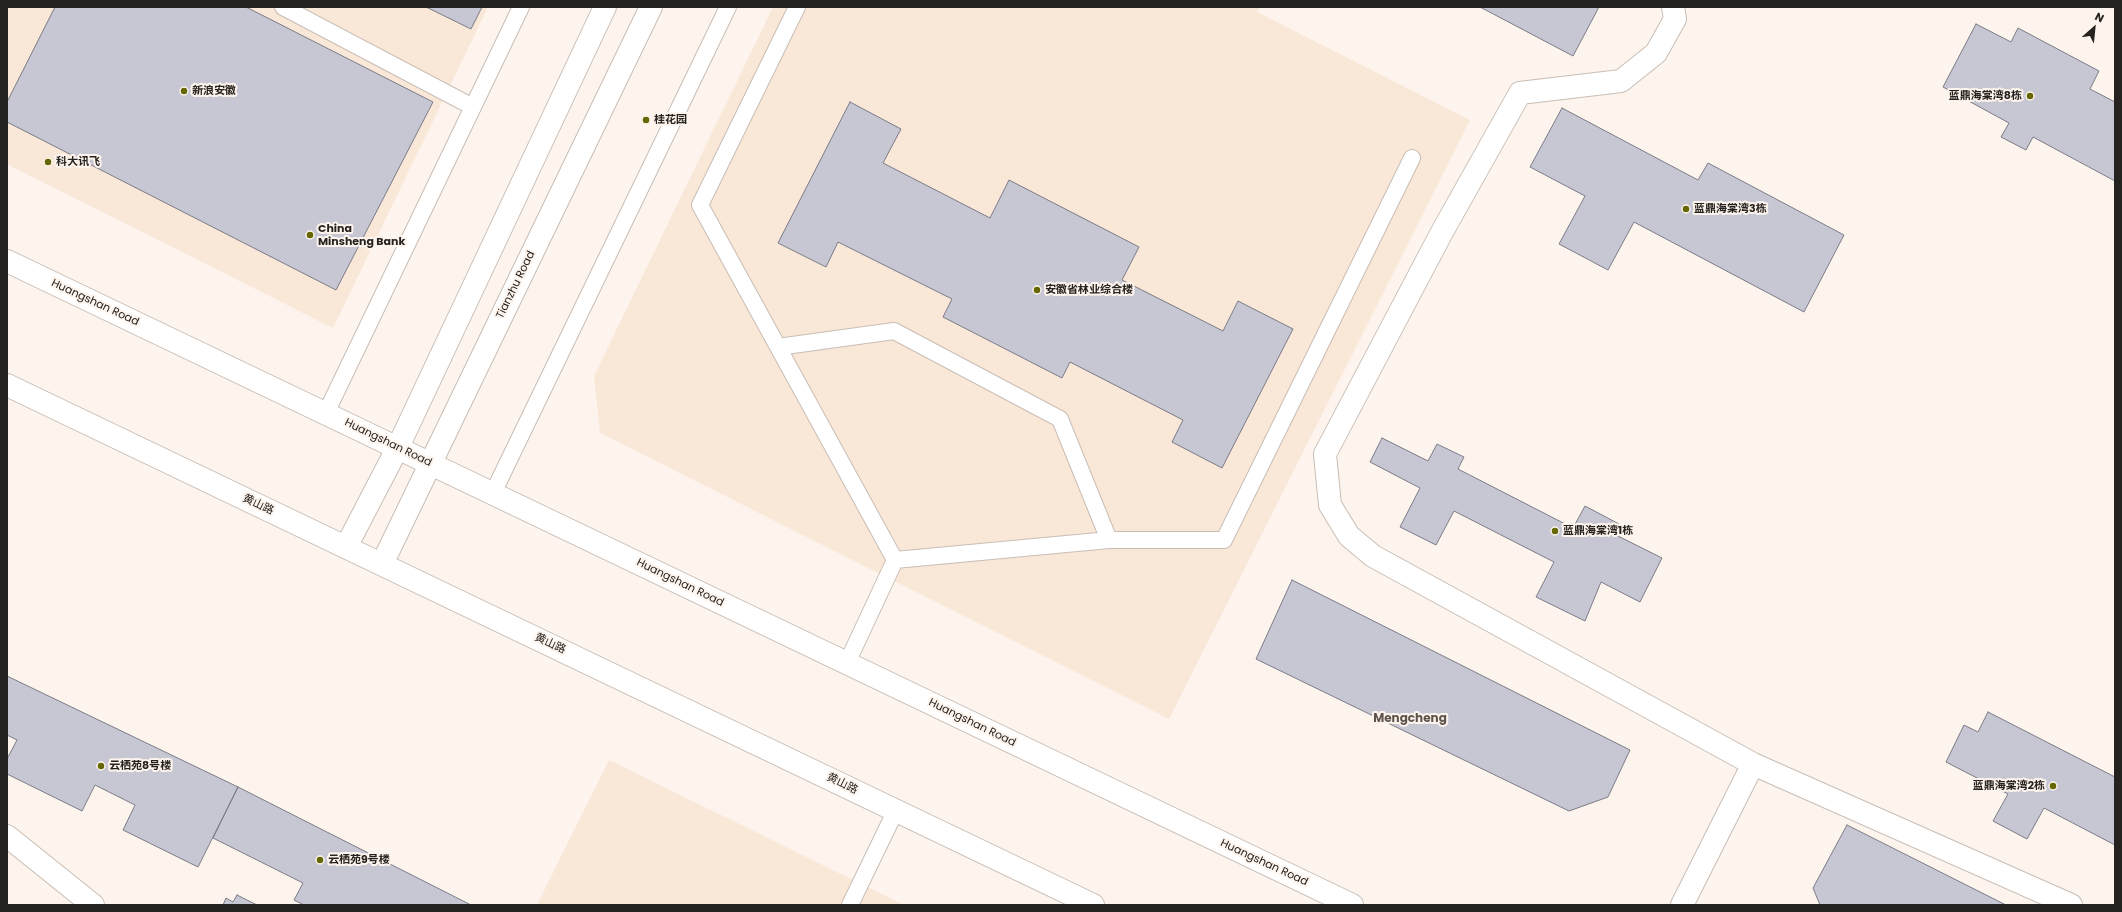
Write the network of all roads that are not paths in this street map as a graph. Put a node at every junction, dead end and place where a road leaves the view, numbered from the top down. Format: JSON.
{"nodes":[{"id":1,"x":283,"y":7,"type":"edge"},
{"id":2,"x":521,"y":7,"type":"edge"},
{"id":3,"x":605,"y":7,"type":"edge"},
{"id":4,"x":651,"y":7,"type":"edge"},
{"id":5,"x":728,"y":7,"type":"edge"},
{"id":6,"x":797,"y":7,"type":"edge"},
{"id":7,"x":1673,"y":7,"type":"edge"},
{"id":8,"x":473,"y":107,"type":"junction"},
{"id":9,"x":1412,"y":158,"type":"dead end"},
{"id":10,"x":7,"y":261,"type":"edge"},
{"id":11,"x":778,"y":347,"type":"junction"},
{"id":12,"x":7,"y":385,"type":"edge"},
{"id":13,"x":326,"y":413,"type":"junction"},
{"id":14,"x":398,"y":447,"type":"junction"},
{"id":15,"x":430,"y":463,"type":"junction"},
{"id":16,"x":493,"y":493,"type":"junction"},
{"id":17,"x":1109,"y":540,"type":"junction"},
{"id":18,"x":346,"y":547,"type":"junction"},
{"id":19,"x":895,"y":560,"type":"junction"},
{"id":20,"x":382,"y":564,"type":"junction"},
{"id":21,"x":846,"y":663,"type":"junction"},
{"id":22,"x":1753,"y":764,"type":"junction"},
{"id":23,"x":896,"y":810,"type":"junction"},
{"id":24,"x":7,"y":836,"type":"edge"},
{"id":25,"x":93,"y":905,"type":"edge"},
{"id":26,"x":850,"y":905,"type":"edge"},
{"id":27,"x":1093,"y":905,"type":"edge"},
{"id":28,"x":1352,"y":905,"type":"edge"},
{"id":29,"x":1682,"y":905,"type":"edge"},
{"id":30,"x":2071,"y":905,"type":"edge"}],
"edges":[{"from":1,"to":8,"type":"lane"},
{"from":2,"to":8,"type":"lane"},
{"from":3,"to":14,"type":"street"},
{"from":4,"to":15,"type":"street","name":"Tianzhu Road"},
{"from":5,"to":16,"type":"lane"},
{"from":6,"to":11,"type":"lane"},
{"from":7,"to":22,"type":"street"},
{"from":8,"to":13,"type":"lane"},
{"from":9,"to":17,"type":"lane"},
{"from":10,"to":13,"type":"street","name":"Huangshan Road"},
{"from":11,"to":17,"type":"lane"},
{"from":11,"to":19,"type":"lane"},
{"from":12,"to":18,"type":"street","name":"黄山路"},
{"from":13,"to":14,"type":"street","name":"Huangshan Road"},
{"from":14,"to":15,"type":"street","name":"Huangshan Road"},
{"from":14,"to":18,"type":"street"},
{"from":15,"to":16,"type":"street","name":"Huangshan Road"},
{"from":15,"to":20,"type":"street","name":"Tianzhu Road"},
{"from":16,"to":21,"type":"street","name":"Huangshan Road"},
{"from":17,"to":19,"type":"lane"},
{"from":18,"to":20,"type":"street","name":"黄山路"},
{"from":19,"to":21,"type":"lane"},
{"from":20,"to":23,"type":"street","name":"黄山路"},
{"from":21,"to":28,"type":"street","name":"Huangshan Road"},
{"from":22,"to":29,"type":"street"},
{"from":22,"to":30,"type":"street"},
{"from":23,"to":26,"type":"lane"},
{"from":23,"to":27,"type":"street","name":"黄山路"},
{"from":24,"to":25,"type":"street"}]}
